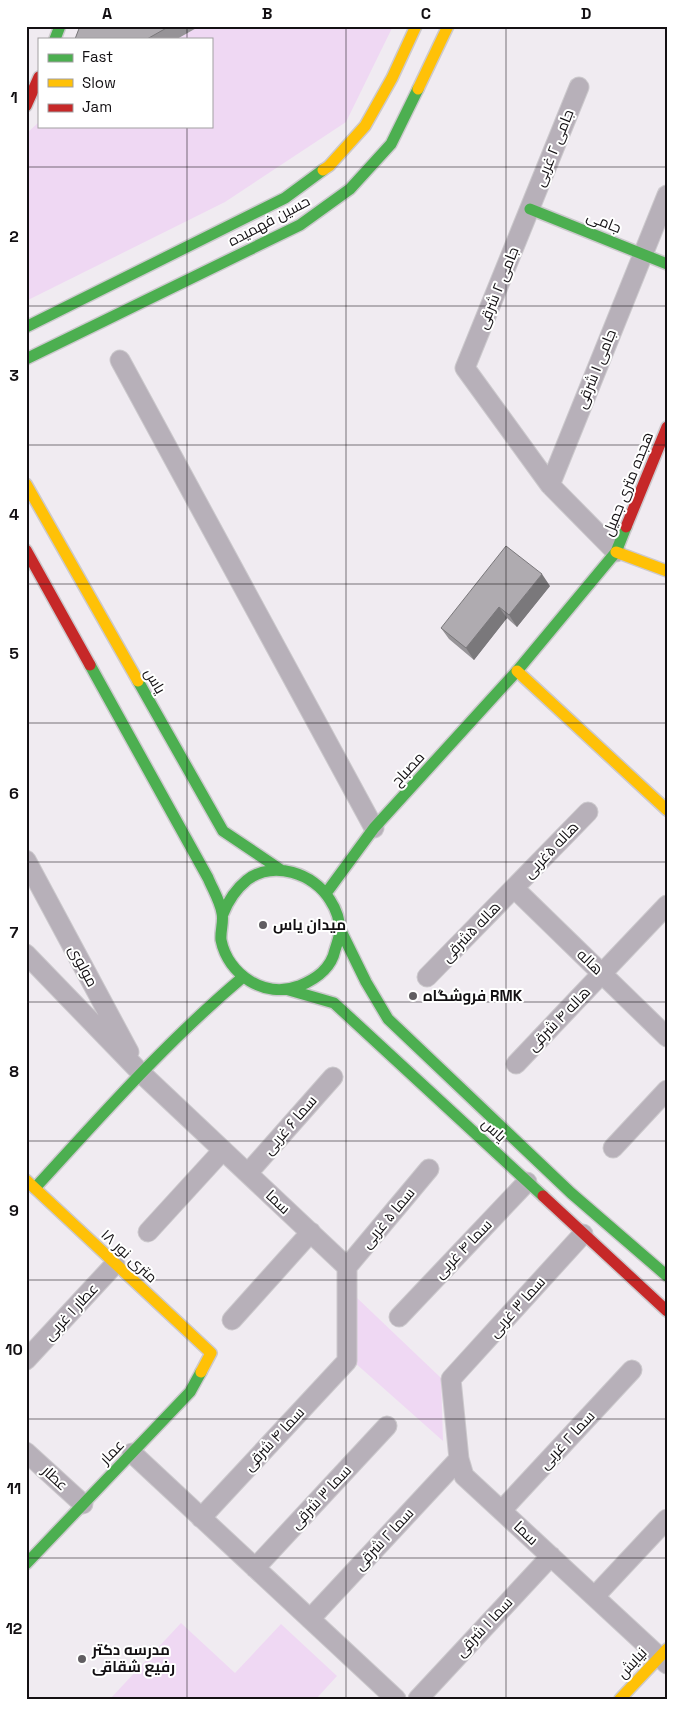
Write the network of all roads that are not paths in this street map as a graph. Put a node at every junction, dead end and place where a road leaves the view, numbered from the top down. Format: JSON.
{"nodes":[{"id":1,"x":60,"y":26,"type":"edge"},
{"id":2,"x":416,"y":26,"type":"edge"},
{"id":3,"x":448,"y":26,"type":"edge"},
{"id":4,"x":55,"y":38,"type":"edge"},
{"id":5,"x":38,"y":79,"type":"edge"},
{"id":6,"x":579,"y":86,"type":"dead end"},
{"id":7,"x":26,"y":106,"type":"edge"},
{"id":8,"x":667,"y":195,"type":"edge"},
{"id":9,"x":530,"y":208,"type":"junction"},
{"id":10,"x":643,"y":254,"type":"junction"},
{"id":11,"x":667,"y":264,"type":"edge"},
{"id":12,"x":26,"y":327,"type":"edge"},
{"id":13,"x":52,"y":346,"type":"junction"},
{"id":14,"x":26,"y":359,"type":"edge"},
{"id":15,"x":120,"y":360,"type":"dead end"},
{"id":16,"x":26,"y":369,"type":"edge"},
{"id":17,"x":667,"y":427,"type":"edge"},
{"id":18,"x":26,"y":484,"type":"edge"},
{"id":19,"x":550,"y":484,"type":"junction"},
{"id":20,"x":26,"y":550,"type":"edge"},
{"id":21,"x":616,"y":552,"type":"junction"},
{"id":22,"x":667,"y":571,"type":"edge"},
{"id":23,"x":518,"y":671,"type":"junction"},
{"id":24,"x":667,"y":810,"type":"edge"},
{"id":25,"x":588,"y":812,"type":"dead end"},
{"id":26,"x":374,"y":828,"type":"junction"},
{"id":27,"x":26,"y":860,"type":"edge"},
{"id":28,"x":281,"y":870,"type":"junction"},
{"id":29,"x":514,"y":888,"type":"junction"},
{"id":30,"x":327,"y":892,"type":"junction"},
{"id":31,"x":667,"y":905,"type":"edge"},
{"id":32,"x":223,"y":914,"type":"junction"},
{"id":33,"x":340,"y":929,"type":"junction"},
{"id":34,"x":26,"y":954,"type":"edge"},
{"id":35,"x":602,"y":974,"type":"junction"},
{"id":36,"x":243,"y":977,"type":"junction"},
{"id":37,"x":427,"y":977,"type":"dead end"},
{"id":38,"x":289,"y":990,"type":"junction"},
{"id":39,"x":667,"y":1037,"type":"edge"},
{"id":40,"x":516,"y":1064,"type":"dead end"},
{"id":41,"x":140,"y":1073,"type":"junction"},
{"id":42,"x":332,"y":1077,"type":"dead end"},
{"id":43,"x":667,"y":1090,"type":"edge"},
{"id":44,"x":613,"y":1148,"type":"dead end"},
{"id":45,"x":224,"y":1150,"type":"junction"},
{"id":46,"x":429,"y":1169,"type":"dead end"},
{"id":47,"x":248,"y":1173,"type":"junction"},
{"id":48,"x":527,"y":1182,"type":"junction"},
{"id":49,"x":31,"y":1184,"type":"edge"},
{"id":50,"x":148,"y":1232,"type":"dead end"},
{"id":51,"x":311,"y":1232,"type":"junction"},
{"id":52,"x":583,"y":1234,"type":"junction"},
{"id":53,"x":115,"y":1264,"type":"junction"},
{"id":54,"x":348,"y":1267,"type":"junction"},
{"id":55,"x":667,"y":1276,"type":"edge"},
{"id":56,"x":667,"y":1311,"type":"edge"},
{"id":57,"x":398,"y":1317,"type":"dead end"},
{"id":58,"x":232,"y":1320,"type":"dead end"},
{"id":59,"x":210,"y":1353,"type":"joint"},
{"id":60,"x":26,"y":1360,"type":"edge"},
{"id":61,"x":632,"y":1370,"type":"dead end"},
{"id":62,"x":451,"y":1379,"type":"joint"},
{"id":63,"x":387,"y":1426,"type":"dead end"},
{"id":64,"x":26,"y":1452,"type":"edge"},
{"id":65,"x":132,"y":1453,"type":"junction"},
{"id":66,"x":459,"y":1459,"type":"junction"},
{"id":67,"x":83,"y":1504,"type":"junction"},
{"id":68,"x":502,"y":1510,"type":"junction"},
{"id":69,"x":201,"y":1518,"type":"junction"},
{"id":70,"x":667,"y":1519,"type":"edge"},
{"id":71,"x":551,"y":1556,"type":"junction"},
{"id":72,"x":26,"y":1564,"type":"edge"},
{"id":73,"x":255,"y":1568,"type":"junction"},
{"id":74,"x":595,"y":1596,"type":"junction"},
{"id":75,"x":310,"y":1619,"type":"junction"},
{"id":76,"x":664,"y":1656,"type":"edge"},
{"id":77,"x":396,"y":1699,"type":"edge"},
{"id":78,"x":418,"y":1699,"type":"edge"},
{"id":79,"x":620,"y":1699,"type":"edge"}],
"edges":[{"from":1,"to":4,"type":"street"},
{"from":2,"to":12,"type":"street","name":"حسین فهمیده"},
{"from":3,"to":13,"type":"street","name":"حسین فهمیده"},
{"from":5,"to":7,"type":"street"},
{"from":6,"to":9,"type":"street","name":"جامی ۲ غربی"},
{"from":8,"to":10,"type":"street","name":"جامی ۱ شرقی"},
{"from":9,"to":10,"type":"street","name":"جامی"},
{"from":9,"to":19,"type":"street","name":"جامی ۲ شرقی"},
{"from":10,"to":11,"type":"street","name":"جامی"},
{"from":10,"to":19,"type":"street","name":"جامی ۱ شرقی"},
{"from":13,"to":14,"type":"street","name":"حسین فهمیده"},
{"from":13,"to":16,"type":"street"},
{"from":15,"to":26,"type":"street"},
{"from":17,"to":21,"type":"street","name":"هجده متری جمیل"},
{"from":18,"to":28,"type":"street","name":"یاس"},
{"from":19,"to":21,"type":"street"},
{"from":20,"to":32,"type":"street"},
{"from":21,"to":22,"type":"street"},
{"from":21,"to":23,"type":"street","name":"مصباح"},
{"from":23,"to":24,"type":"street"},
{"from":23,"to":26,"type":"street","name":"مصباح"},
{"from":25,"to":29,"type":"street","name":"هاله ۵غربی"},
{"from":26,"to":30,"type":"street","name":"مصباح"},
{"from":27,"to":41,"type":"street","name":"مولوی"},
{"from":28,"to":30,"type":"street"},
{"from":28,"to":32,"type":"street"},
{"from":29,"to":35,"type":"street","name":"هاله"},
{"from":29,"to":37,"type":"street","name":"هاله ۵شرقی"},
{"from":30,"to":33,"type":"street"},
{"from":31,"to":35,"type":"street","name":"هاله ۴ شرقی"},
{"from":32,"to":36,"type":"street"},
{"from":33,"to":38,"type":"street"},
{"from":33,"to":55,"type":"street","name":"یاس"},
{"from":34,"to":41,"type":"street","name":"سما"},
{"from":35,"to":39,"type":"street","name":"هاله"},
{"from":35,"to":40,"type":"street","name":"هاله ۴ شرقی"},
{"from":36,"to":38,"type":"street"},
{"from":36,"to":41,"type":"street"},
{"from":38,"to":48,"type":"street","name":"یاس"},
{"from":41,"to":45,"type":"street","name":"سما"},
{"from":41,"to":49,"type":"street"},
{"from":42,"to":47,"type":"street","name":"سما ۶ غربی"},
{"from":43,"to":44,"type":"street"},
{"from":45,"to":47,"type":"street","name":"سما"},
{"from":45,"to":50,"type":"street"},
{"from":46,"to":54,"type":"street","name":"سما ۵ غربی"},
{"from":47,"to":51,"type":"street","name":"سما"},
{"from":48,"to":52,"type":"street","name":"یاس"},
{"from":48,"to":57,"type":"street","name":"سما ۴ غربی"},
{"from":49,"to":53,"type":"street","name":"۱۸ متری نور"},
{"from":51,"to":54,"type":"street","name":"سما"},
{"from":51,"to":58,"type":"street"},
{"from":52,"to":56,"type":"street","name":"یاس"},
{"from":52,"to":62,"type":"street","name":"سما ۳ غربی"},
{"from":53,"to":59,"type":"street","name":"۱۸ متری نور"},
{"from":53,"to":60,"type":"street","name":"عطار ۱ غربی"},
{"from":54,"to":69,"type":"street","name":"سما ۴ شرقی"},
{"from":59,"to":65,"type":"street","name":"عمار"},
{"from":61,"to":68,"type":"street","name":"سما ۲ غربی"},
{"from":62,"to":66,"type":"street","name":"سما"},
{"from":63,"to":73,"type":"street","name":"سما ۳ شرقی"},
{"from":64,"to":67,"type":"street","name":"عطار"},
{"from":65,"to":67,"type":"street","name":"عمار"},
{"from":65,"to":69,"type":"street"},
{"from":66,"to":68,"type":"street","name":"سما"},
{"from":66,"to":75,"type":"street","name":"سما ۲ شرقی"},
{"from":67,"to":72,"type":"street","name":"عمار"},
{"from":68,"to":71,"type":"street","name":"سما"},
{"from":69,"to":73,"type":"street"},
{"from":70,"to":74,"type":"street"},
{"from":71,"to":74,"type":"street","name":"سما"},
{"from":71,"to":78,"type":"street","name":"سما ۱ شرقی"},
{"from":73,"to":75,"type":"street"},
{"from":74,"to":76,"type":"street","name":"سما"},
{"from":75,"to":77,"type":"street"},
{"from":76,"to":79,"type":"street","name":"نیایش"}]}
